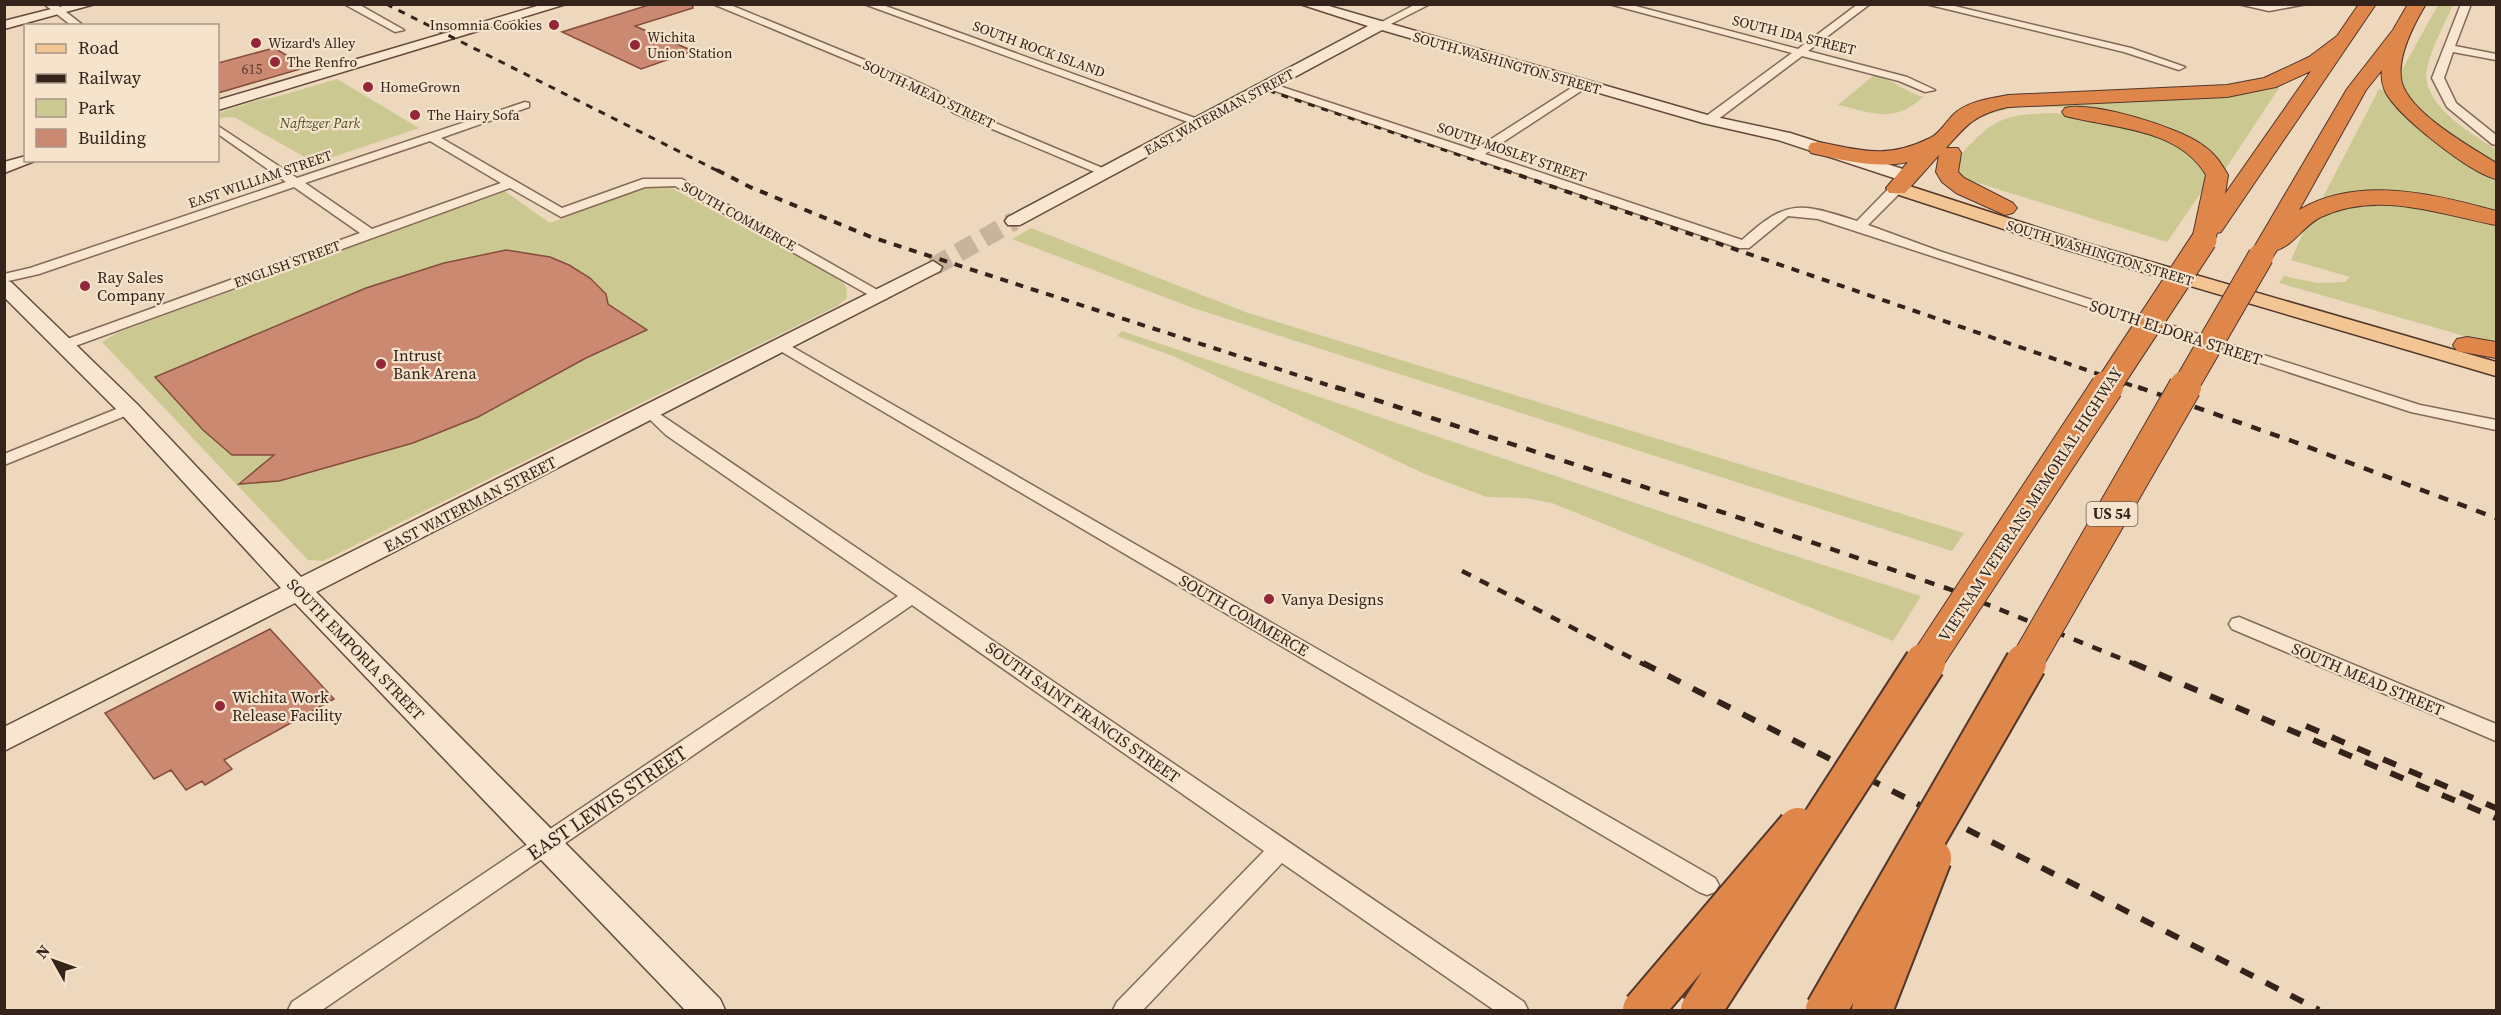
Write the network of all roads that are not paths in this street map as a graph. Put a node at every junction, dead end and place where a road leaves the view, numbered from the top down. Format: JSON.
{"nodes":[{"id":1,"x":89,"y":4,"type":"edge"},
{"id":2,"x":349,"y":4,"type":"edge"},
{"id":3,"x":560,"y":4,"type":"edge"},
{"id":4,"x":718,"y":4,"type":"edge"},
{"id":5,"x":869,"y":4,"type":"edge"},
{"id":6,"x":1306,"y":4,"type":"edge"},
{"id":7,"x":1425,"y":4,"type":"edge"},
{"id":8,"x":1614,"y":4,"type":"edge"},
{"id":9,"x":1865,"y":4,"type":"edge"},
{"id":10,"x":1930,"y":4,"type":"edge"},
{"id":11,"x":2243,"y":4,"type":"edge"},
{"id":12,"x":2301,"y":4,"type":"edge"},
{"id":13,"x":2368,"y":4,"type":"edge"},
{"id":14,"x":2417,"y":4,"type":"edge"},
{"id":15,"x":2466,"y":4,"type":"edge"},
{"id":16,"x":54,"y":8,"type":"edge"},
{"id":17,"x":76,"y":24,"type":"edge"},
{"id":18,"x":4,"y":25,"type":"edge"},
{"id":19,"x":1379,"y":26,"type":"junction"},
{"id":20,"x":399,"y":30,"type":"dead end"},
{"id":21,"x":2401,"y":32,"type":"junction"},
{"id":22,"x":2344,"y":39,"type":"junction"},
{"id":23,"x":2449,"y":48,"type":"junction"},
{"id":24,"x":1800,"y":52,"type":"junction"},
{"id":25,"x":2496,"y":57,"type":"edge"},
{"id":26,"x":2179,"y":67,"type":"dead end"},
{"id":27,"x":1583,"y":85,"type":"junction"},
{"id":28,"x":1270,"y":86,"type":"junction"},
{"id":29,"x":1929,"y":90,"type":"dead end"},
{"id":30,"x":219,"y":105,"type":"edge"},
{"id":31,"x":525,"y":105,"type":"dead end"},
{"id":32,"x":1709,"y":120,"type":"junction"},
{"id":33,"x":1200,"y":122,"type":"junction"},
{"id":34,"x":219,"y":130,"type":"edge"},
{"id":35,"x":431,"y":137,"type":"junction"},
{"id":36,"x":2496,"y":140,"type":"edge"},
{"id":37,"x":1949,"y":143,"type":"junction"},
{"id":38,"x":1819,"y":148,"type":"junction"},
{"id":39,"x":1475,"y":155,"type":"junction"},
{"id":40,"x":24,"y":162,"type":"edge"},
{"id":41,"x":4,"y":168,"type":"edge"},
{"id":42,"x":1106,"y":172,"type":"junction"},
{"id":43,"x":2496,"y":172,"type":"edge"},
{"id":44,"x":1906,"y":181,"type":"junction"},
{"id":45,"x":294,"y":183,"type":"junction"},
{"id":46,"x":510,"y":184,"type":"junction"},
{"id":47,"x":2005,"y":208,"type":"junction"},
{"id":48,"x":2496,"y":218,"type":"edge"},
{"id":49,"x":1014,"y":221,"type":"tunnel mouth"},
{"id":50,"x":1859,"y":227,"type":"junction"},
{"id":51,"x":370,"y":234,"type":"junction"},
{"id":52,"x":2204,"y":240,"type":"junction"},
{"id":53,"x":1743,"y":245,"type":"joint"},
{"id":54,"x":2261,"y":256,"type":"junction"},
{"id":55,"x":933,"y":267,"type":"tunnel mouth"},
{"id":56,"x":4,"y":278,"type":"edge"},
{"id":57,"x":4,"y":286,"type":"edge"},
{"id":58,"x":881,"y":296,"type":"junction"},
{"id":59,"x":64,"y":345,"type":"junction"},
{"id":60,"x":2467,"y":345,"type":"joint"},
{"id":61,"x":782,"y":346,"type":"junction"},
{"id":62,"x":2496,"y":352,"type":"edge"},
{"id":63,"x":2496,"y":369,"type":"edge"},
{"id":64,"x":129,"y":410,"type":"junction"},
{"id":65,"x":651,"y":413,"type":"junction"},
{"id":66,"x":2496,"y":425,"type":"edge"},
{"id":67,"x":4,"y":460,"type":"edge"},
{"id":68,"x":299,"y":591,"type":"junction"},
{"id":69,"x":913,"y":595,"type":"junction"},
{"id":70,"x":2239,"y":624,"type":"dead end"},
{"id":71,"x":1884,"y":726,"type":"junction"},
{"id":72,"x":2496,"y":733,"type":"edge"},
{"id":73,"x":4,"y":740,"type":"edge"},
{"id":74,"x":1963,"y":773,"type":"junction"},
{"id":75,"x":545,"y":844,"type":"junction"},
{"id":76,"x":1281,"y":849,"type":"junction"},
{"id":77,"x":1707,"y":885,"type":"dead end"},
{"id":78,"x":301,"y":1011,"type":"edge"},
{"id":79,"x":708,"y":1011,"type":"edge"},
{"id":80,"x":1126,"y":1011,"type":"edge"},
{"id":81,"x":1515,"y":1011,"type":"edge"},
{"id":82,"x":1643,"y":1011,"type":"edge"},
{"id":83,"x":1701,"y":1011,"type":"edge"},
{"id":84,"x":1826,"y":1011,"type":"edge"},
{"id":85,"x":1872,"y":1011,"type":"edge"}],
"edges":[{"from":1,"to":16,"type":"street"},
{"from":2,"to":20,"type":"street"},
{"from":3,"to":30,"type":"street"},
{"from":4,"to":42,"type":"street","name":"SOUTH MEAD STREET"},
{"from":5,"to":33,"type":"street","name":"SOUTH ROCK ISLAND"},
{"from":6,"to":19,"type":"street","name":"SOUTH WASHINGTON STREET"},
{"from":7,"to":19,"type":"street","name":"EAST WATERMAN STREET"},
{"from":8,"to":24,"type":"street","name":"SOUTH IDA STREET"},
{"from":9,"to":24,"type":"street"},
{"from":10,"to":26,"type":"street"},
{"from":11,"to":12,"type":"street"},
{"from":13,"to":22,"type":"highway","name":"VIETNAM VETERANS MEMORIAL HIGHWAY"},
{"from":14,"to":21,"type":"highway","number":"US 54"},
{"from":15,"to":23,"type":"street"},
{"from":16,"to":17,"type":"street"},
{"from":16,"to":18,"type":"street"},
{"from":19,"to":27,"type":"street","name":"SOUTH WASHINGTON STREET"},
{"from":19,"to":28,"type":"street","name":"EAST WATERMAN STREET"},
{"from":21,"to":43,"type":"highway"},
{"from":21,"to":54,"type":"highway","number":"US 54"},
{"from":22,"to":37,"type":"highway"},
{"from":22,"to":52,"type":"highway","name":"VIETNAM VETERANS MEMORIAL HIGHWAY"},
{"from":23,"to":25,"type":"street"},
{"from":23,"to":36,"type":"street"},
{"from":24,"to":29,"type":"street","name":"SOUTH IDA STREET"},
{"from":24,"to":32,"type":"street"},
{"from":27,"to":32,"type":"street","name":"SOUTH WASHINGTON STREET"},
{"from":27,"to":39,"type":"street"},
{"from":28,"to":33,"type":"street","name":"EAST WATERMAN STREET"},
{"from":28,"to":39,"type":"street","name":"SOUTH MOSLEY STREET"},
{"from":31,"to":35,"type":"street","name":"EAST WILLIAM STREET"},
{"from":32,"to":38,"type":"street","name":"SOUTH WASHINGTON STREET"},
{"from":32,"to":44,"type":"street","name":"SOUTH WASHINGTON STREET"},
{"from":33,"to":42,"type":"street","name":"EAST WATERMAN STREET"},
{"from":34,"to":45,"type":"street"},
{"from":35,"to":45,"type":"street","name":"EAST WILLIAM STREET"},
{"from":35,"to":46,"type":"street","name":"SOUTH COMMERCE"},
{"from":37,"to":38,"type":"highway"},
{"from":37,"to":44,"type":"highway"},
{"from":37,"to":47,"type":"highway"},
{"from":37,"to":52,"type":"highway"},
{"from":38,"to":44,"type":"street","name":"SOUTH WASHINGTON STREET"},
{"from":39,"to":53,"type":"street","name":"SOUTH MOSLEY STREET"},
{"from":40,"to":41,"type":"street"},
{"from":42,"to":49,"type":"street","name":"EAST WATERMAN STREET"},
{"from":44,"to":47,"type":"main road","name":"SOUTH WASHINGTON STREET"},
{"from":44,"to":50,"type":"street"},
{"from":44,"to":63,"type":"main road","name":"SOUTH WASHINGTON STREET"},
{"from":45,"to":51,"type":"street"},
{"from":45,"to":56,"type":"street","name":"EAST WILLIAM STREET"},
{"from":46,"to":51,"type":"street","name":"ENGLISH STREET"},
{"from":46,"to":58,"type":"street","name":"SOUTH COMMERCE"},
{"from":47,"to":60,"type":"main road","name":"SOUTH WASHINGTON STREET"},
{"from":48,"to":54,"type":"highway"},
{"from":50,"to":53,"type":"street","name":"SOUTH ELDORA STREET"},
{"from":50,"to":66,"type":"street","name":"SOUTH ELDORA STREET"},
{"from":51,"to":59,"type":"street","name":"ENGLISH STREET"},
{"from":52,"to":71,"type":"highway","name":"VIETNAM VETERANS MEMORIAL HIGHWAY","bridge":true},
{"from":54,"to":74,"type":"highway","number":"US 54","bridge":true},
{"from":55,"to":58,"type":"street","name":"EAST WATERMAN STREET"},
{"from":57,"to":59,"type":"street","name":"SOUTH EMPORIA STREET"},
{"from":58,"to":61,"type":"street","name":"EAST WATERMAN STREET"},
{"from":59,"to":64,"type":"street","name":"SOUTH EMPORIA STREET"},
{"from":60,"to":62,"type":"highway"},
{"from":61,"to":65,"type":"street","name":"EAST WATERMAN STREET"},
{"from":61,"to":77,"type":"street","name":"SOUTH COMMERCE"},
{"from":64,"to":67,"type":"street"},
{"from":64,"to":68,"type":"street","name":"SOUTH EMPORIA STREET"},
{"from":65,"to":68,"type":"street","name":"EAST WATERMAN STREET"},
{"from":65,"to":69,"type":"street","name":"SOUTH SAINT FRANCIS STREET"},
{"from":68,"to":73,"type":"street","name":"EAST WATERMAN STREET"},
{"from":68,"to":75,"type":"street","name":"SOUTH EMPORIA STREET"},
{"from":69,"to":75,"type":"street","name":"EAST LEWIS STREET"},
{"from":69,"to":76,"type":"street","name":"SOUTH SAINT FRANCIS STREET"},
{"from":70,"to":72,"type":"street","name":"SOUTH MEAD STREET"},
{"from":71,"to":82,"type":"highway","bridge":true},
{"from":71,"to":83,"type":"highway","name":"VIETNAM VETERANS MEMORIAL HIGHWAY","bridge":true},
{"from":74,"to":84,"type":"highway","number":"US 54","bridge":true},
{"from":74,"to":85,"type":"highway","bridge":true},
{"from":75,"to":78,"type":"street","name":"EAST LEWIS STREET"},
{"from":75,"to":79,"type":"street","name":"SOUTH EMPORIA STREET"},
{"from":76,"to":80,"type":"street"},
{"from":76,"to":81,"type":"street","name":"SOUTH SAINT FRANCIS STREET"}]}
